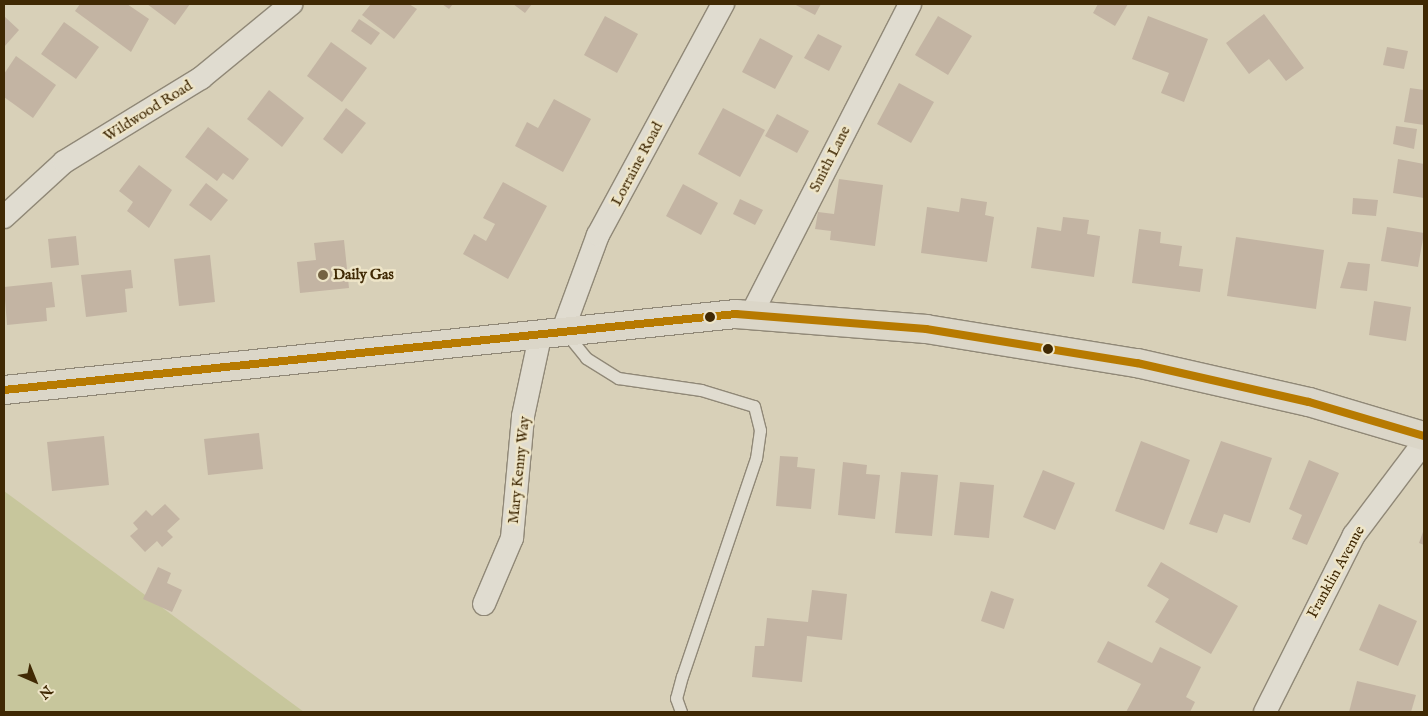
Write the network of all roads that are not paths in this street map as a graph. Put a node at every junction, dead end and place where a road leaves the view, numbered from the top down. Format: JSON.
{"nodes":[{"id":1,"x":291,"y":4,"type":"edge"},
{"id":2,"x":723,"y":4,"type":"edge"},
{"id":3,"x":910,"y":4,"type":"edge"},
{"id":4,"x":4,"y":217,"type":"edge"},
{"id":5,"x":751,"y":315,"type":"junction"},
{"id":6,"x":552,"y":331,"type":"junction"},
{"id":7,"x":4,"y":390,"type":"edge"},
{"id":8,"x":1424,"y":436,"type":"edge"},
{"id":9,"x":1424,"y":442,"type":"edge"},
{"id":10,"x":484,"y":604,"type":"dead end"},
{"id":11,"x":681,"y":712,"type":"edge"},
{"id":12,"x":1265,"y":712,"type":"edge"}],
"edges":[{"from":1,"to":4,"type":"street","name":"Wildwood Road"},
{"from":2,"to":6,"type":"street","name":"Lorraine Road"},
{"from":3,"to":5,"type":"street","name":"Smith Lane"},
{"from":5,"to":6,"type":"main road"},
{"from":5,"to":8,"type":"main road"},
{"from":6,"to":7,"type":"main road"},
{"from":6,"to":10,"type":"street","name":"Mary Kenny Way"},
{"from":6,"to":11,"type":"lane"},
{"from":9,"to":12,"type":"street","name":"Franklin Avenue"}]}
